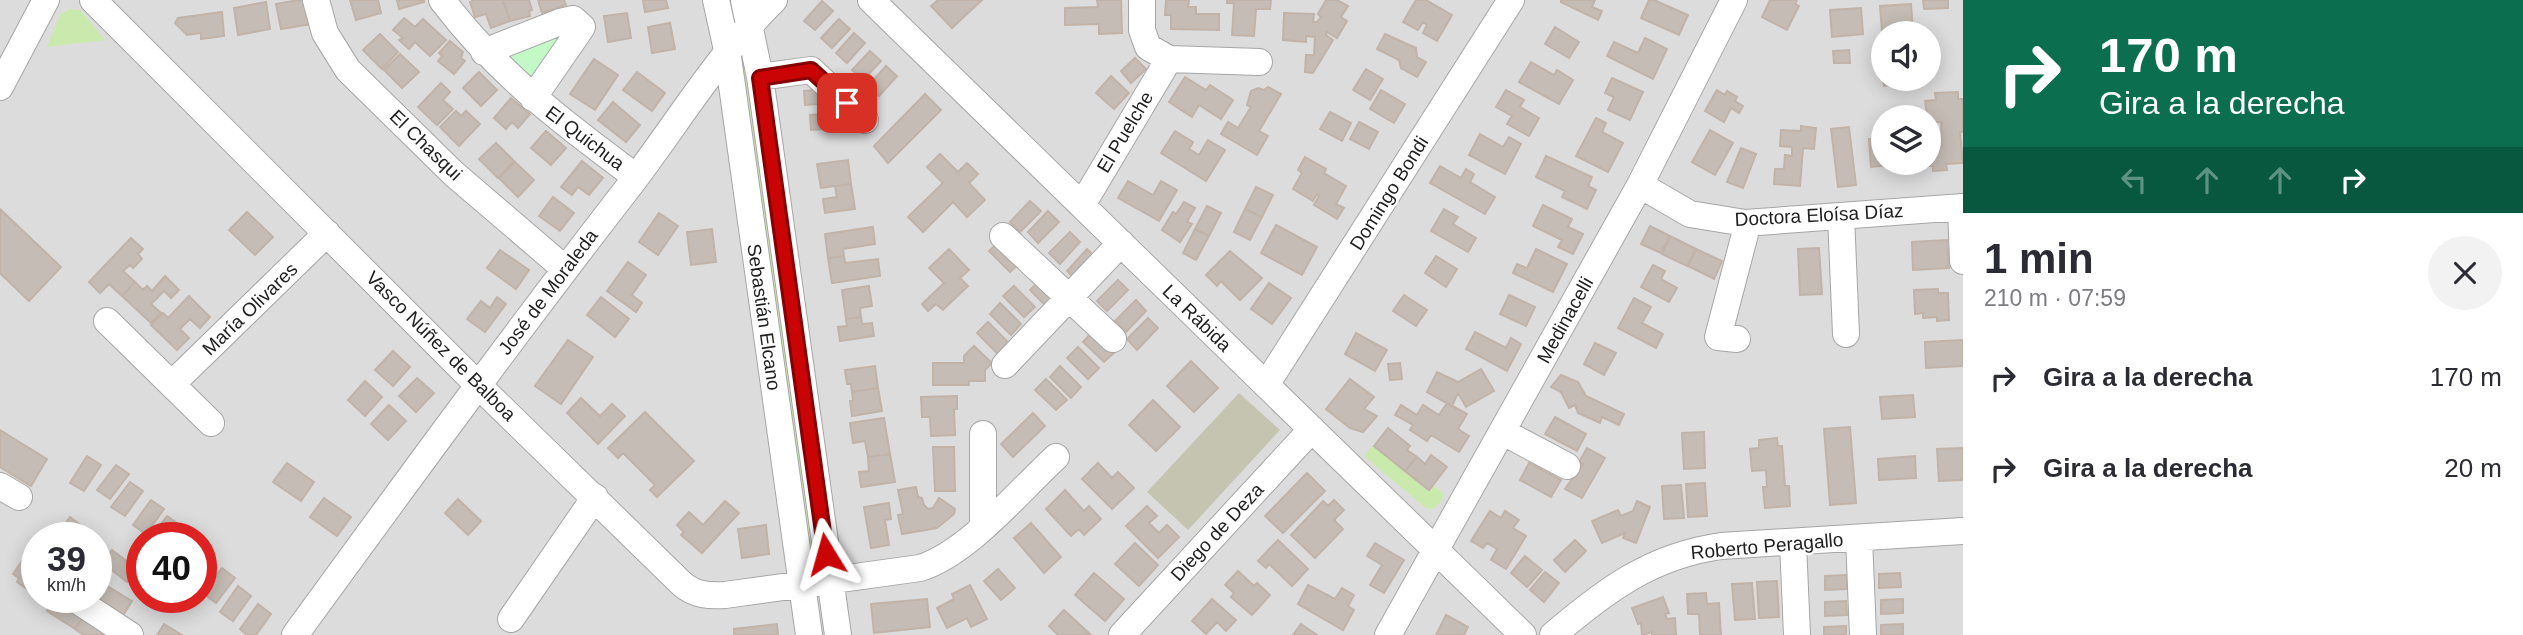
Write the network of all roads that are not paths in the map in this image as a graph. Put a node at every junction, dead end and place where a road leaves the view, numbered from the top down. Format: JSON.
{"nodes":[{"id":1,"x":46,"y":0,"type":"edge"},
{"id":2,"x":93,"y":0,"type":"edge"},
{"id":3,"x":316,"y":0,"type":"edge"},
{"id":4,"x":442,"y":0,"type":"edge"},
{"id":5,"x":716,"y":0,"type":"edge"},
{"id":6,"x":774,"y":0,"type":"edge"},
{"id":7,"x":871,"y":0,"type":"edge"},
{"id":8,"x":1142,"y":0,"type":"edge"},
{"id":9,"x":1511,"y":0,"type":"edge"},
{"id":10,"x":1734,"y":0,"type":"edge"},
{"id":11,"x":747,"y":12,"type":"edge"},
{"id":12,"x":727,"y":50,"type":"junction"},
{"id":13,"x":484,"y":52,"type":"junction"},
{"id":14,"x":1169,"y":59,"type":"junction"},
{"id":15,"x":1259,"y":62,"type":"dead end"},
{"id":16,"x":760,"y":78,"type":"junction"},
{"id":17,"x":0,"y":87,"type":"edge"},
{"id":18,"x":533,"y":99,"type":"junction"},
{"id":19,"x":865,"y":120,"type":"dead end"},
{"id":20,"x":636,"y":177,"type":"junction"},
{"id":21,"x":1640,"y":185,"type":"junction"},
{"id":22,"x":1082,"y":205,"type":"junction"},
{"id":23,"x":1962,"y":207,"type":"edge"},
{"id":24,"x":1841,"y":216,"type":"junction"},
{"id":25,"x":1745,"y":223,"type":"junction"},
{"id":26,"x":327,"y":233,"type":"junction"},
{"id":27,"x":1003,"y":236,"type":"dead end"},
{"id":28,"x":1121,"y":243,"type":"junction"},
{"id":29,"x":1963,"y":261,"type":"edge"},
{"id":30,"x":565,"y":269,"type":"junction"},
{"id":31,"x":1069,"y":298,"type":"junction"},
{"id":32,"x":107,"y":321,"type":"dead end"},
{"id":33,"x":1846,"y":334,"type":"dead end"},
{"id":34,"x":1113,"y":339,"type":"dead end"},
{"id":35,"x":1737,"y":339,"type":"dead end"},
{"id":36,"x":1005,"y":365,"type":"dead end"},
{"id":37,"x":172,"y":384,"type":"junction"},
{"id":38,"x":478,"y":385,"type":"junction"},
{"id":39,"x":1266,"y":385,"type":"junction"},
{"id":40,"x":211,"y":423,"type":"dead end"},
{"id":41,"x":1312,"y":429,"type":"junction"},
{"id":42,"x":1503,"y":432,"type":"junction"},
{"id":43,"x":983,"y":434,"type":"dead end"},
{"id":44,"x":1056,"y":457,"type":"dead end"},
{"id":45,"x":1567,"y":467,"type":"dead end"},
{"id":46,"x":595,"y":497,"type":"junction"},
{"id":47,"x":983,"y":527,"type":"junction"},
{"id":48,"x":1963,"y":531,"type":"edge"},
{"id":49,"x":1859,"y":538,"type":"junction"},
{"id":50,"x":1793,"y":542,"type":"junction"},
{"id":51,"x":1437,"y":551,"type":"junction"},
{"id":52,"x":830,"y":580,"type":"junction"},
{"id":53,"x":801,"y":584,"type":"junction"},
{"id":54,"x":96,"y":613,"type":"edge"},
{"id":55,"x":510,"y":619,"type":"dead end"},
{"id":56,"x":130,"y":635,"type":"edge"},
{"id":57,"x":295,"y":635,"type":"edge"},
{"id":58,"x":809,"y":635,"type":"edge"},
{"id":59,"x":838,"y":635,"type":"edge"},
{"id":60,"x":1122,"y":635,"type":"edge"},
{"id":61,"x":1388,"y":635,"type":"edge"},
{"id":62,"x":1523,"y":635,"type":"edge"},
{"id":63,"x":1553,"y":635,"type":"edge"},
{"id":64,"x":1797,"y":635,"type":"edge"},
{"id":65,"x":1863,"y":635,"type":"edge"}],
"edges":[{"from":1,"to":17,"type":"street"},
{"from":2,"to":26,"type":"street","name":"Vasco Núñez de Balboa"},
{"from":3,"to":30,"type":"street","name":"El Chasqui"},
{"from":4,"to":13,"type":"street","name":"El Quichua"},
{"from":5,"to":12,"type":"street","name":"Sebastián Elcano"},
{"from":6,"to":11,"type":"street","name":"José de Moraleda"},
{"from":7,"to":22,"type":"street","name":"La Rábida"},
{"from":8,"to":14,"type":"street"},
{"from":9,"to":39,"type":"street","name":"Domingo Bondi"},
{"from":10,"to":21,"type":"street","name":"Medinacelli"},
{"from":11,"to":12,"type":"street","name":"José de Moraleda"},
{"from":11,"to":16,"type":"street","name":"Sebastián Elcano"},
{"from":12,"to":20,"type":"street","name":"José de Moraleda"},
{"from":12,"to":53,"type":"street","name":"Sebastián Elcano"},
{"from":13,"to":18,"type":"street","name":"El Quichua"},
{"from":13,"to":18,"type":"street","name":"El Quichua"},
{"from":14,"to":15,"type":"street"},
{"from":14,"to":22,"type":"street","name":"El Puelche"},
{"from":16,"to":19,"type":"street"},
{"from":16,"to":52,"type":"street","name":"Sebastián Elcano"},
{"from":18,"to":20,"type":"street","name":"El Quichua"},
{"from":20,"to":30,"type":"street","name":"José de Moraleda"},
{"from":21,"to":25,"type":"street","name":"Doctora Eloísa Díaz"},
{"from":21,"to":42,"type":"street","name":"Medinacelli"},
{"from":22,"to":28,"type":"street","name":"La Rábida"},
{"from":23,"to":24,"type":"street","name":"Doctora Eloísa Díaz"},
{"from":23,"to":29,"type":"street"},
{"from":24,"to":25,"type":"street","name":"Doctora Eloísa Díaz"},
{"from":24,"to":33,"type":"street"},
{"from":25,"to":35,"type":"street"},
{"from":26,"to":37,"type":"street","name":"María Olivares"},
{"from":26,"to":38,"type":"street","name":"Vasco Núñez de Balboa"},
{"from":27,"to":31,"type":"street"},
{"from":28,"to":31,"type":"street"},
{"from":28,"to":39,"type":"street","name":"La Rábida"},
{"from":30,"to":38,"type":"street","name":"José de Moraleda"},
{"from":31,"to":34,"type":"street"},
{"from":31,"to":36,"type":"street"},
{"from":32,"to":37,"type":"street"},
{"from":37,"to":40,"type":"street"},
{"from":38,"to":46,"type":"street","name":"Vasco Núñez de Balboa"},
{"from":38,"to":57,"type":"street","name":"José de Moraleda"},
{"from":39,"to":41,"type":"street","name":"La Rábida"},
{"from":41,"to":51,"type":"street","name":"La Rábida"},
{"from":41,"to":60,"type":"street","name":"Diego de Deza"},
{"from":42,"to":45,"type":"street"},
{"from":42,"to":51,"type":"street","name":"Medinacelli"},
{"from":43,"to":47,"type":"street"},
{"from":44,"to":47,"type":"street","name":"Vasco Núñez de Balboa"},
{"from":46,"to":53,"type":"street","name":"Vasco Núñez de Balboa"},
{"from":46,"to":55,"type":"street"},
{"from":47,"to":52,"type":"street","name":"Vasco Núñez de Balboa"},
{"from":48,"to":49,"type":"street","name":"Roberto Peragallo"},
{"from":49,"to":50,"type":"street","name":"Roberto Peragallo"},
{"from":49,"to":65,"type":"street"},
{"from":50,"to":63,"type":"street","name":"Roberto Peragallo"},
{"from":50,"to":64,"type":"street"},
{"from":51,"to":61,"type":"street","name":"Medinacelli"},
{"from":51,"to":62,"type":"street","name":"La Rábida"},
{"from":52,"to":53,"type":"street","name":"Vasco Núñez de Balboa"},
{"from":52,"to":59,"type":"street","name":"Sebastián Elcano"},
{"from":53,"to":58,"type":"street","name":"Sebastián Elcano"},
{"from":54,"to":56,"type":"street"}]}
